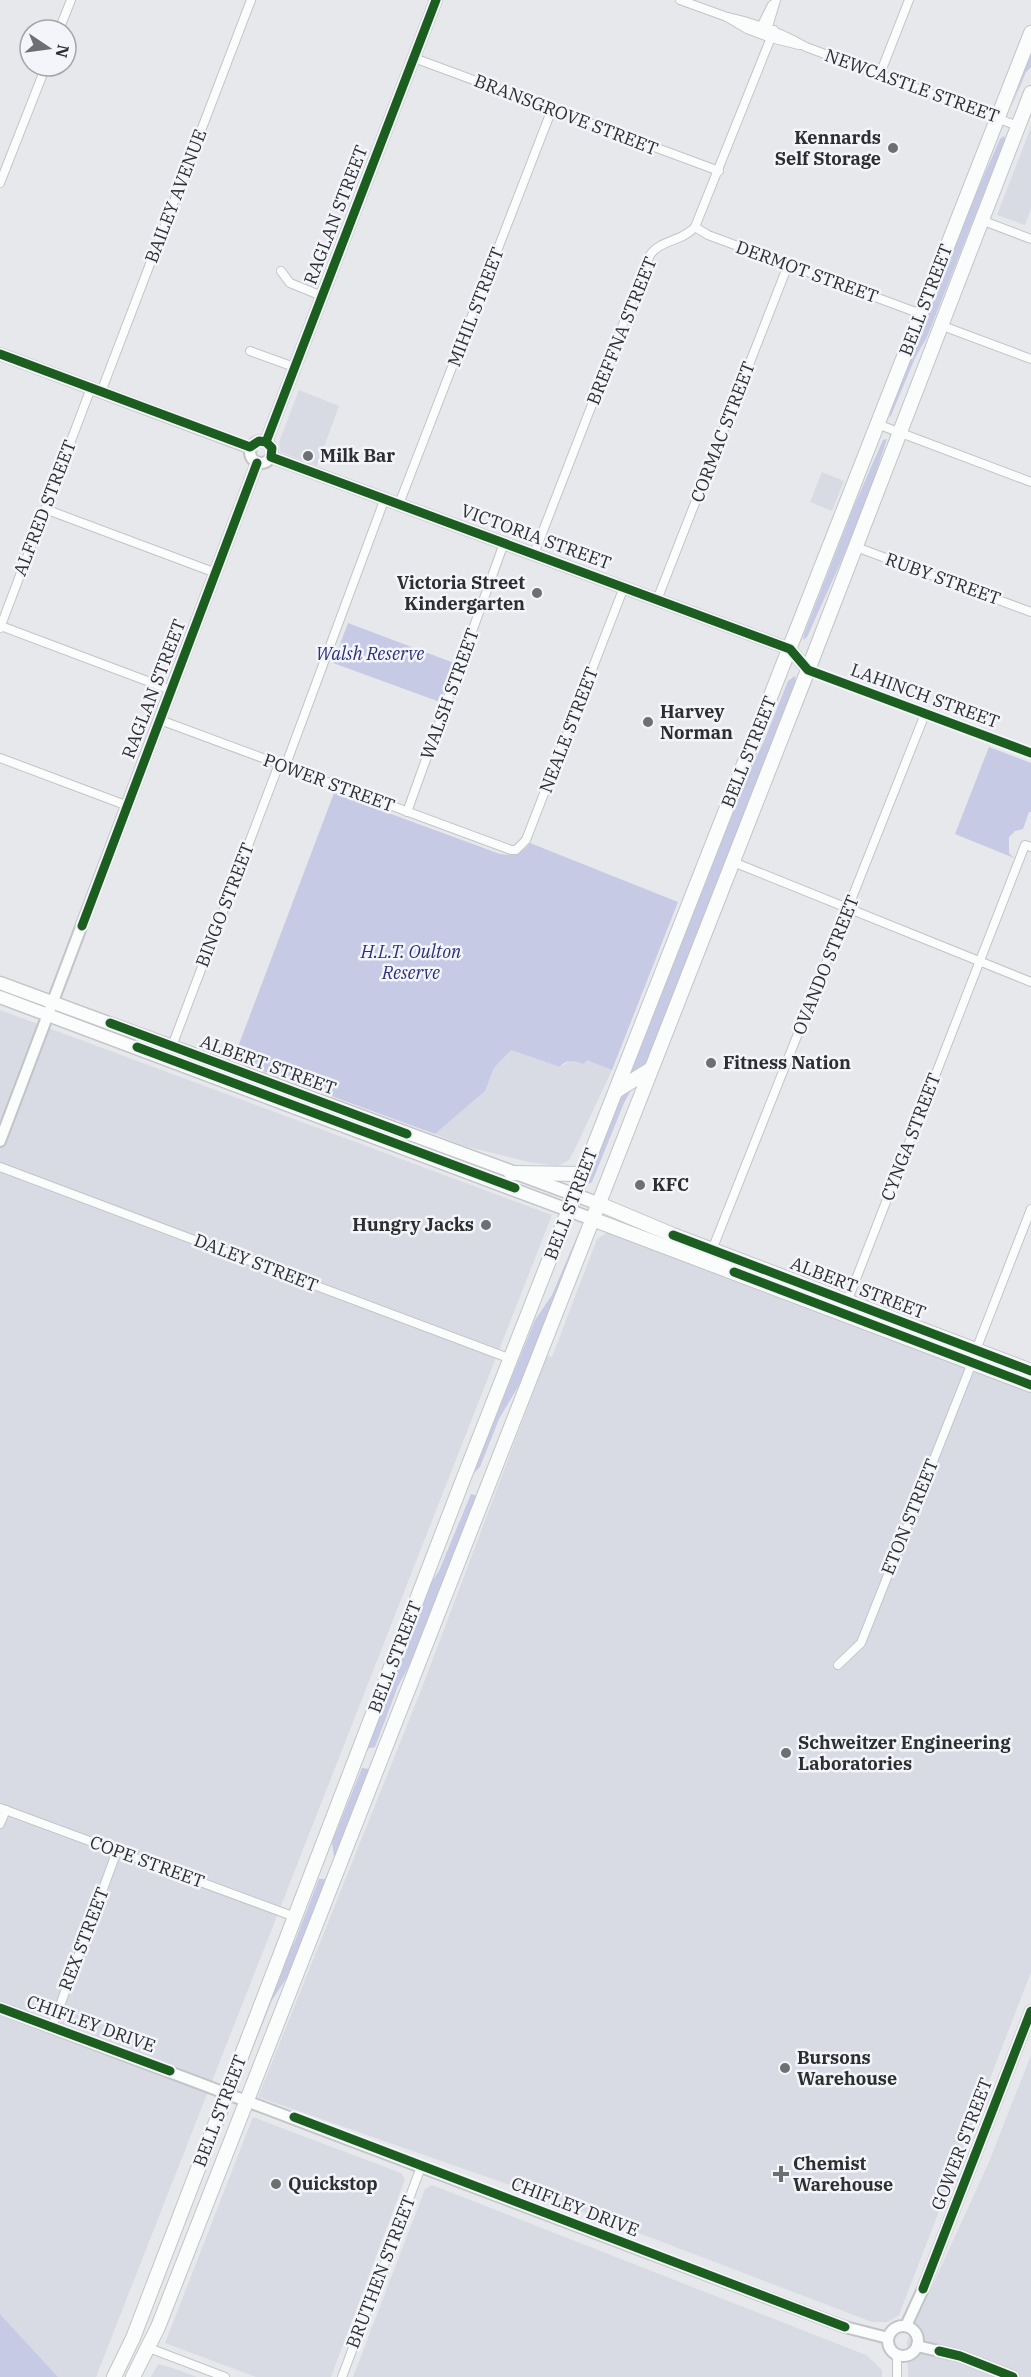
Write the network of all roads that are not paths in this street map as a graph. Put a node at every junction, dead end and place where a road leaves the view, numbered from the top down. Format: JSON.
{"nodes":[{"id":1,"x":71,"y":0,"type":"edge"},
{"id":2,"x":251,"y":0,"type":"edge"},
{"id":3,"x":436,"y":0,"type":"edge"},
{"id":4,"x":680,"y":0,"type":"edge"},
{"id":5,"x":776,"y":0,"type":"edge"},
{"id":6,"x":909,"y":0,"type":"edge"},
{"id":7,"x":64,"y":18,"type":"edge"},
{"id":8,"x":766,"y":32,"type":"junction"},
{"id":9,"x":1031,"y":33,"type":"edge"},
{"id":10,"x":414,"y":58,"type":"junction"},
{"id":11,"x":880,"y":74,"type":"junction"},
{"id":12,"x":41,"y":78,"type":"edge"},
{"id":13,"x":1031,"y":93,"type":"edge"},
{"id":14,"x":552,"y":110,"type":"junction"},
{"id":15,"x":997,"y":118,"type":"junction"},
{"id":16,"x":1018,"y":126,"type":"junction"},
{"id":17,"x":718,"y":171,"type":"junction"},
{"id":18,"x":0,"y":183,"type":"edge"},
{"id":19,"x":981,"y":220,"type":"junction"},
{"id":20,"x":695,"y":227,"type":"junction"},
{"id":21,"x":1031,"y":239,"type":"edge"},
{"id":22,"x":788,"y":265,"type":"junction"},
{"id":23,"x":281,"y":271,"type":"dead end"},
{"id":24,"x":322,"y":296,"type":"junction"},
{"id":25,"x":921,"y":314,"type":"junction"},
{"id":26,"x":940,"y":325,"type":"junction"},
{"id":27,"x":250,"y":351,"type":"dead end"},
{"id":28,"x":0,"y":354,"type":"edge"},
{"id":29,"x":1031,"y":359,"type":"edge"},
{"id":30,"x":294,"y":367,"type":"junction"},
{"id":31,"x":96,"y":390,"type":"junction"},
{"id":32,"x":877,"y":424,"type":"junction"},
{"id":33,"x":900,"y":433,"type":"junction"},
{"id":34,"x":266,"y":442,"type":"junction"},
{"id":35,"x":251,"y":448,"type":"junction"},
{"id":36,"x":272,"y":457,"type":"junction"},
{"id":37,"x":257,"y":463,"type":"junction"},
{"id":38,"x":1031,"y":482,"type":"edge"},
{"id":39,"x":385,"y":498,"type":"junction"},
{"id":40,"x":399,"y":504,"type":"junction"},
{"id":41,"x":45,"y":509,"type":"junction"},
{"id":42,"x":504,"y":543,"type":"junction"},
{"id":43,"x":856,"y":547,"type":"junction"},
{"id":44,"x":534,"y":554,"type":"junction"},
{"id":45,"x":216,"y":573,"type":"junction"},
{"id":46,"x":624,"y":587,"type":"junction"},
{"id":47,"x":657,"y":600,"type":"junction"},
{"id":48,"x":1031,"y":612,"type":"edge"},
{"id":49,"x":0,"y":627,"type":"edge"},
{"id":50,"x":790,"y":649,"type":"junction"},
{"id":51,"x":808,"y":670,"type":"junction"},
{"id":52,"x":171,"y":690,"type":"junction"},
{"id":53,"x":925,"y":714,"type":"junction"},
{"id":54,"x":160,"y":720,"type":"junction"},
{"id":55,"x":1031,"y":753,"type":"edge"},
{"id":56,"x":0,"y":758,"type":"edge"},
{"id":57,"x":282,"y":766,"type":"junction"},
{"id":58,"x":128,"y":806,"type":"junction"},
{"id":59,"x":407,"y":812,"type":"junction"},
{"id":60,"x":497,"y":845,"type":"joint"},
{"id":61,"x":1031,"y":847,"type":"edge"},
{"id":62,"x":732,"y":862,"type":"junction"},
{"id":63,"x":849,"y":908,"type":"junction"},
{"id":64,"x":980,"y":961,"type":"junction"},
{"id":65,"x":1031,"y":982,"type":"edge"},
{"id":66,"x":0,"y":983,"type":"edge"},
{"id":67,"x":0,"y":997,"type":"edge"},
{"id":68,"x":53,"y":1002,"type":"junction"},
{"id":69,"x":48,"y":1014,"type":"junction"},
{"id":70,"x":141,"y":1035,"type":"junction"},
{"id":71,"x":172,"y":1046,"type":"junction"},
{"id":72,"x":137,"y":1047,"type":"junction"},
{"id":73,"x":214,"y":1062,"type":"junction"},
{"id":74,"x":651,"y":1068,"type":"junction"},
{"id":75,"x":209,"y":1074,"type":"junction"},
{"id":76,"x":616,"y":1091,"type":"junction"},
{"id":77,"x":384,"y":1132,"type":"junction"},
{"id":78,"x":0,"y":1141,"type":"edge"},
{"id":79,"x":0,"y":1167,"type":"edge"},
{"id":80,"x":476,"y":1167,"type":"junction"},
{"id":81,"x":511,"y":1173,"type":"junction"},
{"id":82,"x":583,"y":1174,"type":"junction"},
{"id":83,"x":575,"y":1195,"type":"junction"},
{"id":84,"x":597,"y":1203,"type":"junction"},
{"id":85,"x":1031,"y":1209,"type":"edge"},
{"id":86,"x":569,"y":1210,"type":"junction"},
{"id":87,"x":592,"y":1219,"type":"junction"},
{"id":88,"x":689,"y":1248,"type":"junction"},
{"id":89,"x":712,"y":1250,"type":"junction"},
{"id":90,"x":845,"y":1307,"type":"junction"},
{"id":91,"x":974,"y":1356,"type":"junction"},
{"id":92,"x":511,"y":1359,"type":"junction"},
{"id":93,"x":1031,"y":1371,"type":"edge"},
{"id":94,"x":1031,"y":1385,"type":"edge"},
{"id":95,"x":464,"y":1477,"type":"junction"},
{"id":96,"x":487,"y":1484,"type":"junction"},
{"id":97,"x":838,"y":1665,"type":"dead end"},
{"id":98,"x":358,"y":1754,"type":"junction"},
{"id":99,"x":379,"y":1762,"type":"junction"},
{"id":100,"x":3,"y":1809,"type":"edge"},
{"id":101,"x":0,"y":1824,"type":"edge"},
{"id":102,"x":117,"y":1851,"type":"junction"},
{"id":103,"x":316,"y":1862,"type":"junction"},
{"id":104,"x":337,"y":1870,"type":"junction"},
{"id":105,"x":295,"y":1917,"type":"junction"},
{"id":106,"x":0,"y":2008,"type":"edge"},
{"id":107,"x":1031,"y":2011,"type":"edge"},
{"id":108,"x":52,"y":2027,"type":"junction"},
{"id":109,"x":227,"y":2092,"type":"junction"},
{"id":110,"x":246,"y":2100,"type":"junction"},
{"id":111,"x":421,"y":2167,"type":"junction"},
{"id":112,"x":906,"y":2326,"type":"junction"},
{"id":113,"x":888,"y":2338,"type":"junction"},
{"id":114,"x":917,"y":2346,"type":"junction"},
{"id":115,"x":149,"y":2348,"type":"junction"},
{"id":116,"x":897,"y":2355,"type":"junction"},
{"id":117,"x":114,"y":2377,"type":"edge"},
{"id":118,"x":134,"y":2377,"type":"edge"},
{"id":119,"x":225,"y":2377,"type":"edge"},
{"id":120,"x":342,"y":2377,"type":"edge"},
{"id":121,"x":897,"y":2377,"type":"edge"},
{"id":122,"x":1013,"y":2377,"type":"edge"}],
"edges":[{"from":1,"to":7,"type":"street"},
{"from":2,"to":31,"type":"street","name":"BAILEY AVENUE"},
{"from":3,"to":10,"type":"street","name":"RAGLAN STREET"},
{"from":4,"to":8,"type":"street","name":"NEWCASTLE STREET"},
{"from":5,"to":8,"type":"street"},
{"from":6,"to":11,"type":"street"},
{"from":8,"to":11,"type":"street","name":"NEWCASTLE STREET"},
{"from":8,"to":17,"type":"street"},
{"from":9,"to":15,"type":"highway","name":"BELL STREET"},
{"from":10,"to":14,"type":"street","name":"BRANSGROVE STREET"},
{"from":10,"to":24,"type":"street","name":"RAGLAN STREET"},
{"from":11,"to":15,"type":"street","name":"NEWCASTLE STREET"},
{"from":12,"to":18,"type":"street"},
{"from":13,"to":16,"type":"highway","name":"BELL STREET"},
{"from":14,"to":17,"type":"street","name":"BRANSGROVE STREET"},
{"from":14,"to":40,"type":"street","name":"MIHIL STREET"},
{"from":15,"to":16,"type":"street","name":"NEWCASTLE STREET"},
{"from":15,"to":25,"type":"highway","name":"BELL STREET"},
{"from":16,"to":19,"type":"highway","name":"BELL STREET"},
{"from":17,"to":20,"type":"street"},
{"from":19,"to":21,"type":"street"},
{"from":19,"to":26,"type":"highway","name":"BELL STREET"},
{"from":20,"to":22,"type":"street","name":"DERMOT STREET"},
{"from":20,"to":44,"type":"street","name":"BREFFNA STREET"},
{"from":22,"to":25,"type":"street","name":"DERMOT STREET"},
{"from":22,"to":47,"type":"street","name":"CORMAC STREET"},
{"from":23,"to":24,"type":"street"},
{"from":24,"to":30,"type":"street","name":"RAGLAN STREET"},
{"from":25,"to":32,"type":"highway","name":"BELL STREET"},
{"from":26,"to":29,"type":"street"},
{"from":26,"to":33,"type":"highway","name":"BELL STREET"},
{"from":27,"to":30,"type":"street"},
{"from":28,"to":31,"type":"street"},
{"from":30,"to":34,"type":"street","name":"RAGLAN STREET"},
{"from":31,"to":35,"type":"street"},
{"from":31,"to":41,"type":"street","name":"ALFRED STREET"},
{"from":32,"to":33,"type":"street"},
{"from":32,"to":50,"type":"highway","name":"BELL STREET"},
{"from":33,"to":38,"type":"street"},
{"from":33,"to":43,"type":"highway","name":"BELL STREET"},
{"from":34,"to":35,"type":"street"},
{"from":34,"to":36,"type":"street"},
{"from":35,"to":37,"type":"street"},
{"from":36,"to":37,"type":"street"},
{"from":36,"to":39,"type":"street","name":"VICTORIA STREET"},
{"from":37,"to":45,"type":"street","name":"RAGLAN STREET"},
{"from":39,"to":40,"type":"street","name":"VICTORIA STREET"},
{"from":39,"to":57,"type":"street","name":"BINGO STREET"},
{"from":40,"to":42,"type":"street","name":"VICTORIA STREET"},
{"from":41,"to":45,"type":"street"},
{"from":41,"to":49,"type":"street","name":"ALFRED STREET"},
{"from":42,"to":44,"type":"street","name":"VICTORIA STREET"},
{"from":42,"to":59,"type":"street","name":"WALSH STREET"},
{"from":43,"to":48,"type":"street","name":"RUBY STREET"},
{"from":43,"to":51,"type":"highway","name":"BELL STREET"},
{"from":44,"to":46,"type":"street","name":"VICTORIA STREET"},
{"from":45,"to":52,"type":"street","name":"RAGLAN STREET"},
{"from":46,"to":47,"type":"street","name":"VICTORIA STREET"},
{"from":46,"to":60,"type":"street","name":"NEALE STREET"},
{"from":47,"to":50,"type":"street","name":"VICTORIA STREET"},
{"from":49,"to":52,"type":"street"},
{"from":50,"to":51,"type":"street"},
{"from":50,"to":76,"type":"highway","name":"BELL STREET"},
{"from":51,"to":53,"type":"street","name":"LAHINCH STREET"},
{"from":51,"to":62,"type":"highway","name":"BELL STREET"},
{"from":52,"to":54,"type":"street","name":"RAGLAN STREET"},
{"from":53,"to":55,"type":"street","name":"LAHINCH STREET"},
{"from":53,"to":63,"type":"street","name":"OVANDO STREET"},
{"from":54,"to":57,"type":"street","name":"POWER STREET"},
{"from":54,"to":58,"type":"street","name":"RAGLAN STREET"},
{"from":56,"to":58,"type":"street"},
{"from":57,"to":59,"type":"street","name":"POWER STREET"},
{"from":57,"to":71,"type":"street","name":"BINGO STREET"},
{"from":58,"to":68,"type":"street","name":"RAGLAN STREET"},
{"from":59,"to":60,"type":"street","name":"POWER STREET"},
{"from":61,"to":64,"type":"street","name":"CYNGA STREET"},
{"from":62,"to":63,"type":"street"},
{"from":62,"to":74,"type":"highway","name":"BELL STREET"},
{"from":63,"to":64,"type":"street"},
{"from":63,"to":89,"type":"street","name":"OVANDO STREET"},
{"from":64,"to":65,"type":"street"},
{"from":64,"to":90,"type":"street","name":"CYNGA STREET"},
{"from":66,"to":68,"type":"main road","name":"ALBERT STREET"},
{"from":67,"to":69,"type":"main road","name":"ALBERT STREET"},
{"from":68,"to":69,"type":"street","name":"RAGLAN STREET"},
{"from":68,"to":70,"type":"main road","name":"ALBERT STREET"},
{"from":69,"to":72,"type":"main road","name":"ALBERT STREET"},
{"from":69,"to":78,"type":"street","name":"RAGLAN STREET"},
{"from":70,"to":71,"type":"main road","name":"ALBERT STREET"},
{"from":70,"to":72,"type":"main road"},
{"from":71,"to":73,"type":"main road","name":"ALBERT STREET"},
{"from":72,"to":75,"type":"main road","name":"ALBERT STREET"},
{"from":73,"to":75,"type":"main road"},
{"from":73,"to":77,"type":"main road","name":"ALBERT STREET"},
{"from":74,"to":76,"type":"highway"},
{"from":74,"to":84,"type":"highway","name":"BELL STREET"},
{"from":75,"to":77,"type":"main road","name":"ALBERT STREET"},
{"from":76,"to":82,"type":"highway","name":"BELL STREET"},
{"from":77,"to":80,"type":"main road","name":"ALBERT STREET"},
{"from":79,"to":92,"type":"street","name":"DALEY STREET"},
{"from":80,"to":81,"type":"main road","name":"ALBERT STREET"},
{"from":80,"to":86,"type":"main road","name":"ALBERT STREET"},
{"from":81,"to":82,"type":"highway"},
{"from":81,"to":83,"type":"main road","name":"ALBERT STREET"},
{"from":82,"to":83,"type":"highway","name":"BELL STREET"},
{"from":83,"to":84,"type":"main road","name":"ALBERT STREET"},
{"from":83,"to":86,"type":"highway","name":"BELL STREET"},
{"from":84,"to":87,"type":"highway","name":"BELL STREET"},
{"from":84,"to":88,"type":"highway","name":"ALBERT STREET"},
{"from":85,"to":91,"type":"street","name":"ETON STREET"},
{"from":86,"to":87,"type":"main road","name":"ALBERT STREET"},
{"from":86,"to":92,"type":"highway","name":"BELL STREET"},
{"from":87,"to":88,"type":"highway","name":"ALBERT STREET"},
{"from":87,"to":96,"type":"highway","name":"BELL STREET"},
{"from":88,"to":89,"type":"highway","name":"ALBERT STREET"},
{"from":88,"to":90,"type":"highway","name":"ALBERT STREET"},
{"from":89,"to":90,"type":"highway","name":"ALBERT STREET"},
{"from":90,"to":91,"type":"highway","name":"ALBERT STREET"},
{"from":91,"to":93,"type":"highway","name":"ALBERT STREET"},
{"from":91,"to":94,"type":"highway","name":"ALBERT STREET"},
{"from":91,"to":97,"type":"street","name":"ETON STREET"},
{"from":92,"to":95,"type":"highway","name":"BELL STREET"},
{"from":95,"to":96,"type":"highway"},
{"from":95,"to":98,"type":"highway","name":"BELL STREET"},
{"from":96,"to":99,"type":"highway","name":"BELL STREET"},
{"from":98,"to":99,"type":"highway"},
{"from":98,"to":103,"type":"highway","name":"BELL STREET"},
{"from":99,"to":104,"type":"highway","name":"BELL STREET"},
{"from":100,"to":101,"type":"street"},
{"from":100,"to":102,"type":"street","name":"COPE STREET"},
{"from":102,"to":105,"type":"street","name":"COPE STREET"},
{"from":102,"to":108,"type":"street","name":"REX STREET"},
{"from":103,"to":104,"type":"highway"},
{"from":103,"to":105,"type":"highway","name":"BELL STREET"},
{"from":104,"to":110,"type":"highway","name":"BELL STREET"},
{"from":105,"to":109,"type":"highway","name":"BELL STREET"},
{"from":106,"to":108,"type":"street","name":"CHIFLEY DRIVE"},
{"from":107,"to":112,"type":"street","name":"GOWER STREET"},
{"from":108,"to":109,"type":"street","name":"CHIFLEY DRIVE"},
{"from":109,"to":110,"type":"street","name":"CHIFLEY DRIVE"},
{"from":109,"to":117,"type":"highway","name":"BELL STREET"},
{"from":110,"to":111,"type":"street","name":"CHIFLEY DRIVE"},
{"from":110,"to":115,"type":"highway","name":"BELL STREET"},
{"from":111,"to":113,"type":"street","name":"CHIFLEY DRIVE"},
{"from":111,"to":120,"type":"street","name":"BRUTHEN STREET"},
{"from":112,"to":113,"type":"street"},
{"from":112,"to":114,"type":"street"},
{"from":113,"to":116,"type":"street"},
{"from":114,"to":116,"type":"street"},
{"from":114,"to":122,"type":"street"},
{"from":115,"to":118,"type":"highway","name":"BELL STREET"},
{"from":115,"to":119,"type":"street"},
{"from":116,"to":121,"type":"street"}]}
